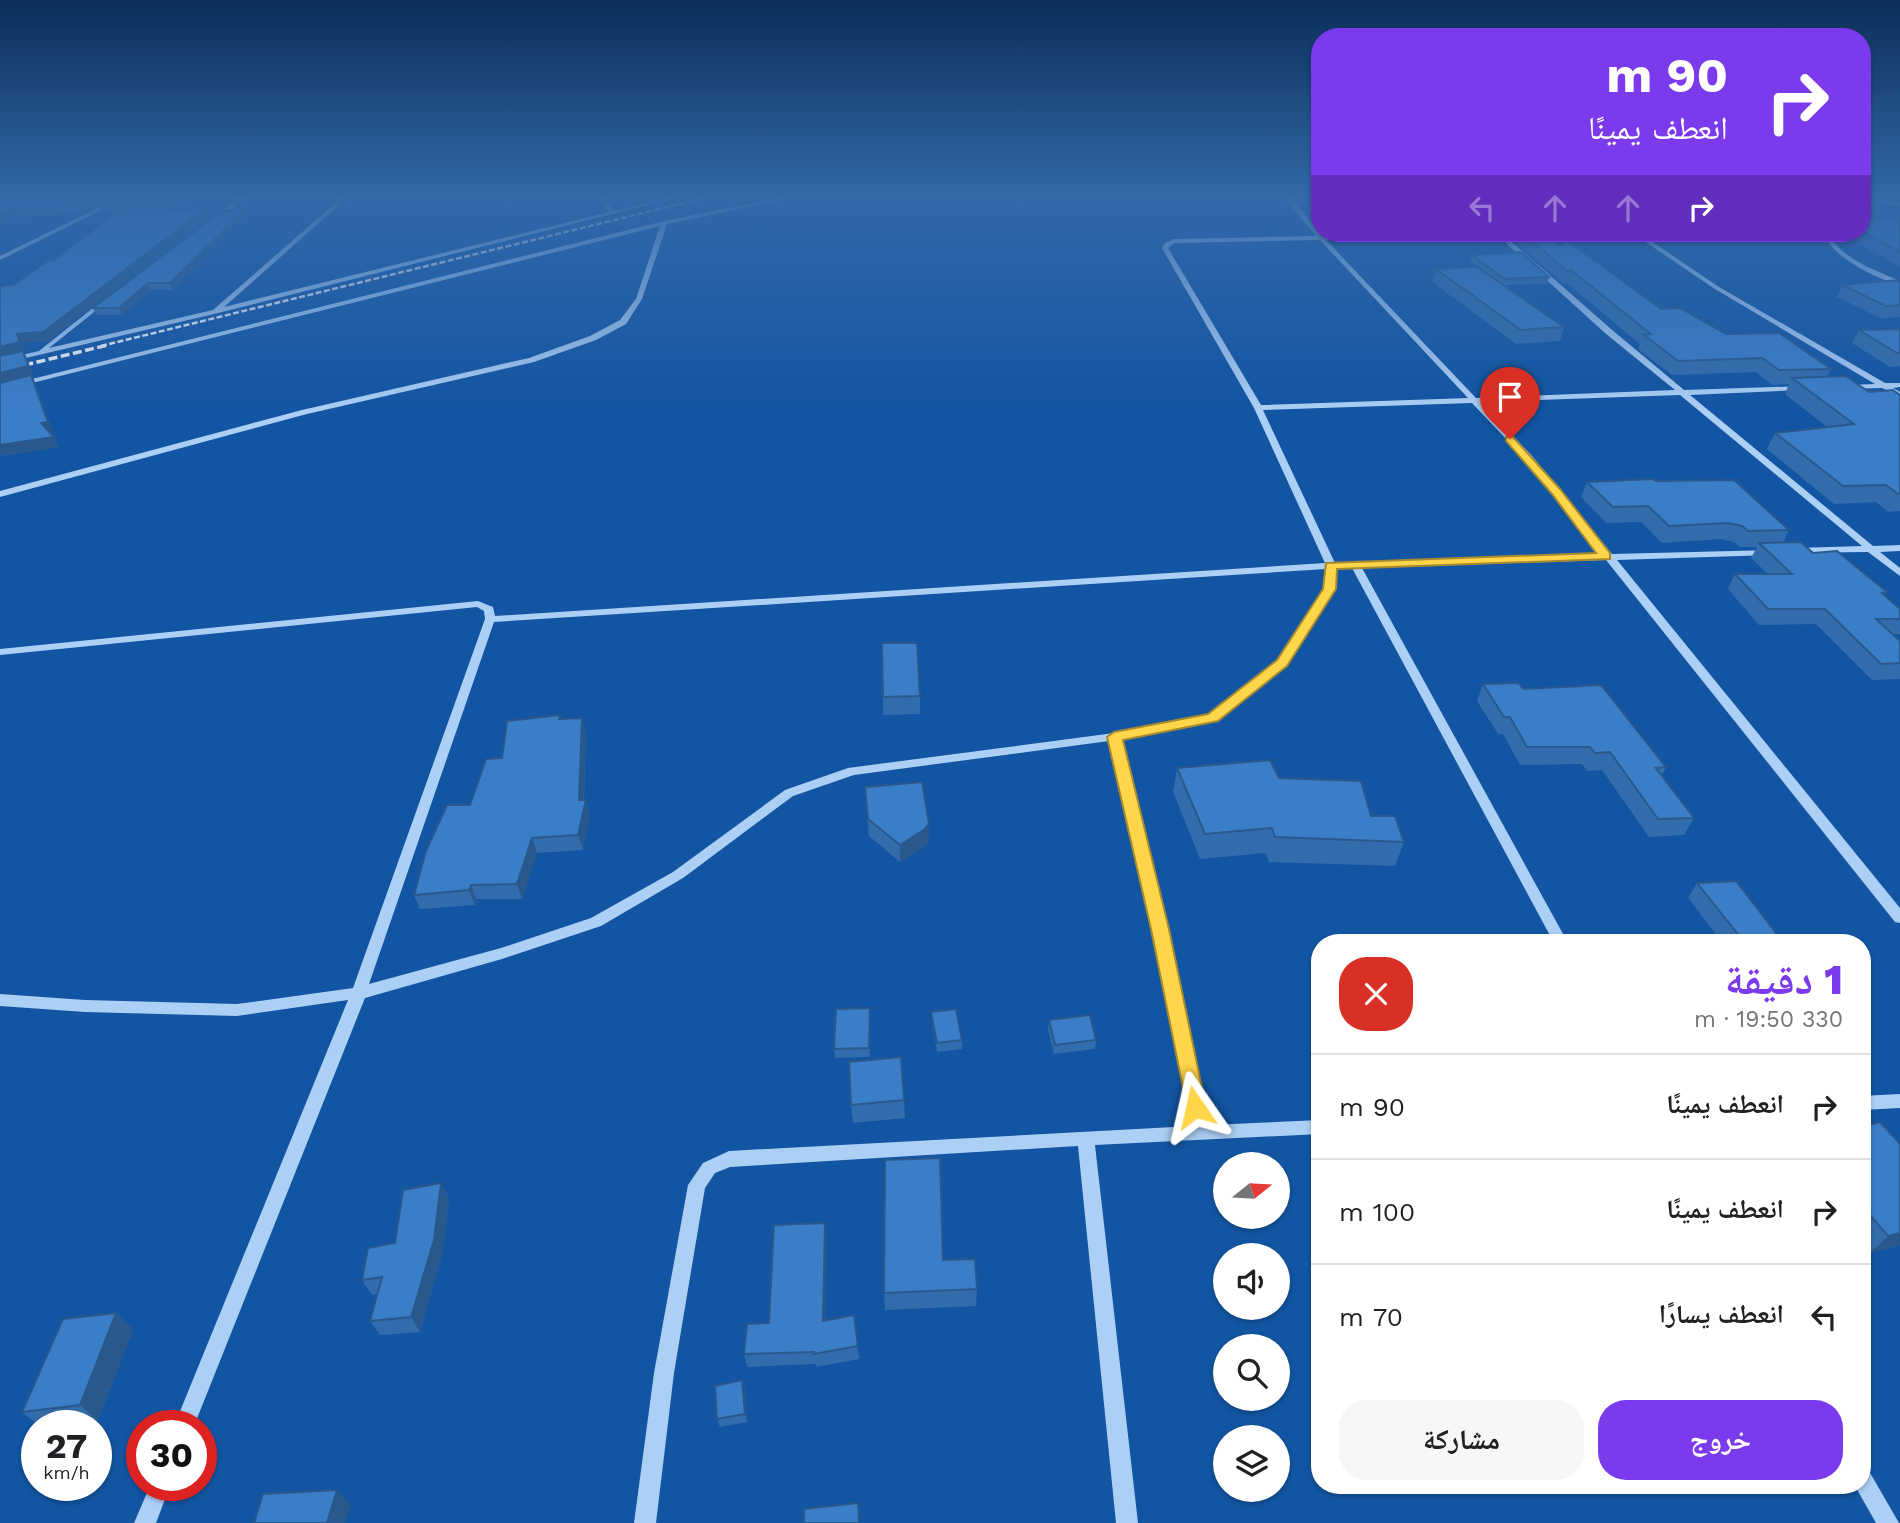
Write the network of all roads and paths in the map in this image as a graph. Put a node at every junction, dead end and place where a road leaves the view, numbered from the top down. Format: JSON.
{"nodes":[{"id":1,"x":263,"y":269,"type":"edge"},
{"id":2,"x":387,"y":269,"type":"edge"},
{"id":3,"x":480,"y":269,"type":"edge"},
{"id":4,"x":649,"y":269,"type":"edge"},
{"id":5,"x":1177,"y":269,"type":"edge"},
{"id":6,"x":1350,"y":269,"type":"edge"},
{"id":7,"x":1539,"y":269,"type":"edge"},
{"id":8,"x":1689,"y":269,"type":"edge"},
{"id":9,"x":1871,"y":269,"type":"edge"},
{"id":10,"x":1900,"y":284,"type":"edge"},
{"id":11,"x":110,"y":297,"type":"edge"},
{"id":12,"x":214,"y":312,"type":"junction"},
{"id":13,"x":37,"y":353,"type":"junction"},
{"id":14,"x":0,"y":362,"type":"edge"},
{"id":15,"x":1884,"y":385,"type":"junction"},
{"id":16,"x":1900,"y":385,"type":"edge"},
{"id":17,"x":1830,"y":387,"type":"edge"},
{"id":18,"x":1817,"y":388,"type":"edge"},
{"id":19,"x":0,"y":389,"type":"edge"},
{"id":20,"x":1683,"y":393,"type":"junction"},
{"id":21,"x":1900,"y":395,"type":"edge"},
{"id":22,"x":1472,"y":400,"type":"junction"},
{"id":23,"x":1258,"y":408,"type":"junction"},
{"id":24,"x":0,"y":494,"type":"edge"},
{"id":25,"x":1900,"y":548,"type":"edge"},
{"id":26,"x":1872,"y":549,"type":"junction"},
{"id":27,"x":1605,"y":556,"type":"junction"},
{"id":28,"x":1355,"y":565,"type":"junction"},
{"id":29,"x":1331,"y":566,"type":"junction"},
{"id":30,"x":1900,"y":573,"type":"edge"},
{"id":31,"x":490,"y":619,"type":"junction"},
{"id":32,"x":0,"y":652,"type":"edge"},
{"id":33,"x":1114,"y":737,"type":"junction"},
{"id":34,"x":1900,"y":918,"type":"edge"},
{"id":35,"x":1555,"y":934,"type":"edge"},
{"id":36,"x":359,"y":993,"type":"junction"},
{"id":37,"x":0,"y":1000,"type":"edge"},
{"id":38,"x":1900,"y":1101,"type":"edge"},
{"id":39,"x":1871,"y":1103,"type":"edge"},
{"id":40,"x":1311,"y":1127,"type":"edge"},
{"id":41,"x":1200,"y":1132,"type":"junction"},
{"id":42,"x":1086,"y":1138,"type":"junction"},
{"id":43,"x":190,"y":1410,"type":"edge"},
{"id":44,"x":1871,"y":1494,"type":"edge"},
{"id":45,"x":154,"y":1501,"type":"edge"},
{"id":46,"x":145,"y":1523,"type":"edge"},
{"id":47,"x":645,"y":1523,"type":"edge"},
{"id":48,"x":1127,"y":1523,"type":"edge"},
{"id":49,"x":1888,"y":1523,"type":"edge"}],
"edges":[{"from":1,"to":12,"type":"street"},
{"from":2,"to":12,"type":"street"},
{"from":3,"to":19,"type":"street"},
{"from":4,"to":24,"type":"street"},
{"from":5,"to":23,"type":"street"},
{"from":6,"to":22,"type":"street"},
{"from":7,"to":20,"type":"street"},
{"from":8,"to":15,"type":"street"},
{"from":9,"to":10,"type":"street"},
{"from":11,"to":13,"type":"street"},
{"from":12,"to":13,"type":"street"},
{"from":13,"to":14,"type":"street"},
{"from":15,"to":16,"type":"street"},
{"from":15,"to":17,"type":"street"},
{"from":15,"to":21,"type":"street"},
{"from":18,"to":20,"type":"street"},
{"from":20,"to":22,"type":"street"},
{"from":20,"to":26,"type":"street"},
{"from":22,"to":23,"type":"street"},
{"from":22,"to":27,"type":"street"},
{"from":23,"to":29,"type":"street"},
{"from":25,"to":26,"type":"street"},
{"from":26,"to":27,"type":"street"},
{"from":26,"to":30,"type":"street"},
{"from":27,"to":28,"type":"street"},
{"from":27,"to":34,"type":"street"},
{"from":28,"to":29,"type":"street"},
{"from":28,"to":35,"type":"street"},
{"from":29,"to":31,"type":"street"},
{"from":29,"to":33,"type":"street"},
{"from":31,"to":32,"type":"street"},
{"from":31,"to":36,"type":"street"},
{"from":33,"to":36,"type":"street"},
{"from":33,"to":41,"type":"street"},
{"from":36,"to":37,"type":"street"},
{"from":36,"to":43,"type":"street"},
{"from":38,"to":39,"type":"street"},
{"from":40,"to":41,"type":"street"},
{"from":41,"to":42,"type":"street"},
{"from":42,"to":47,"type":"street"},
{"from":42,"to":48,"type":"street"},
{"from":44,"to":49,"type":"street"},
{"from":45,"to":46,"type":"street"}]}
